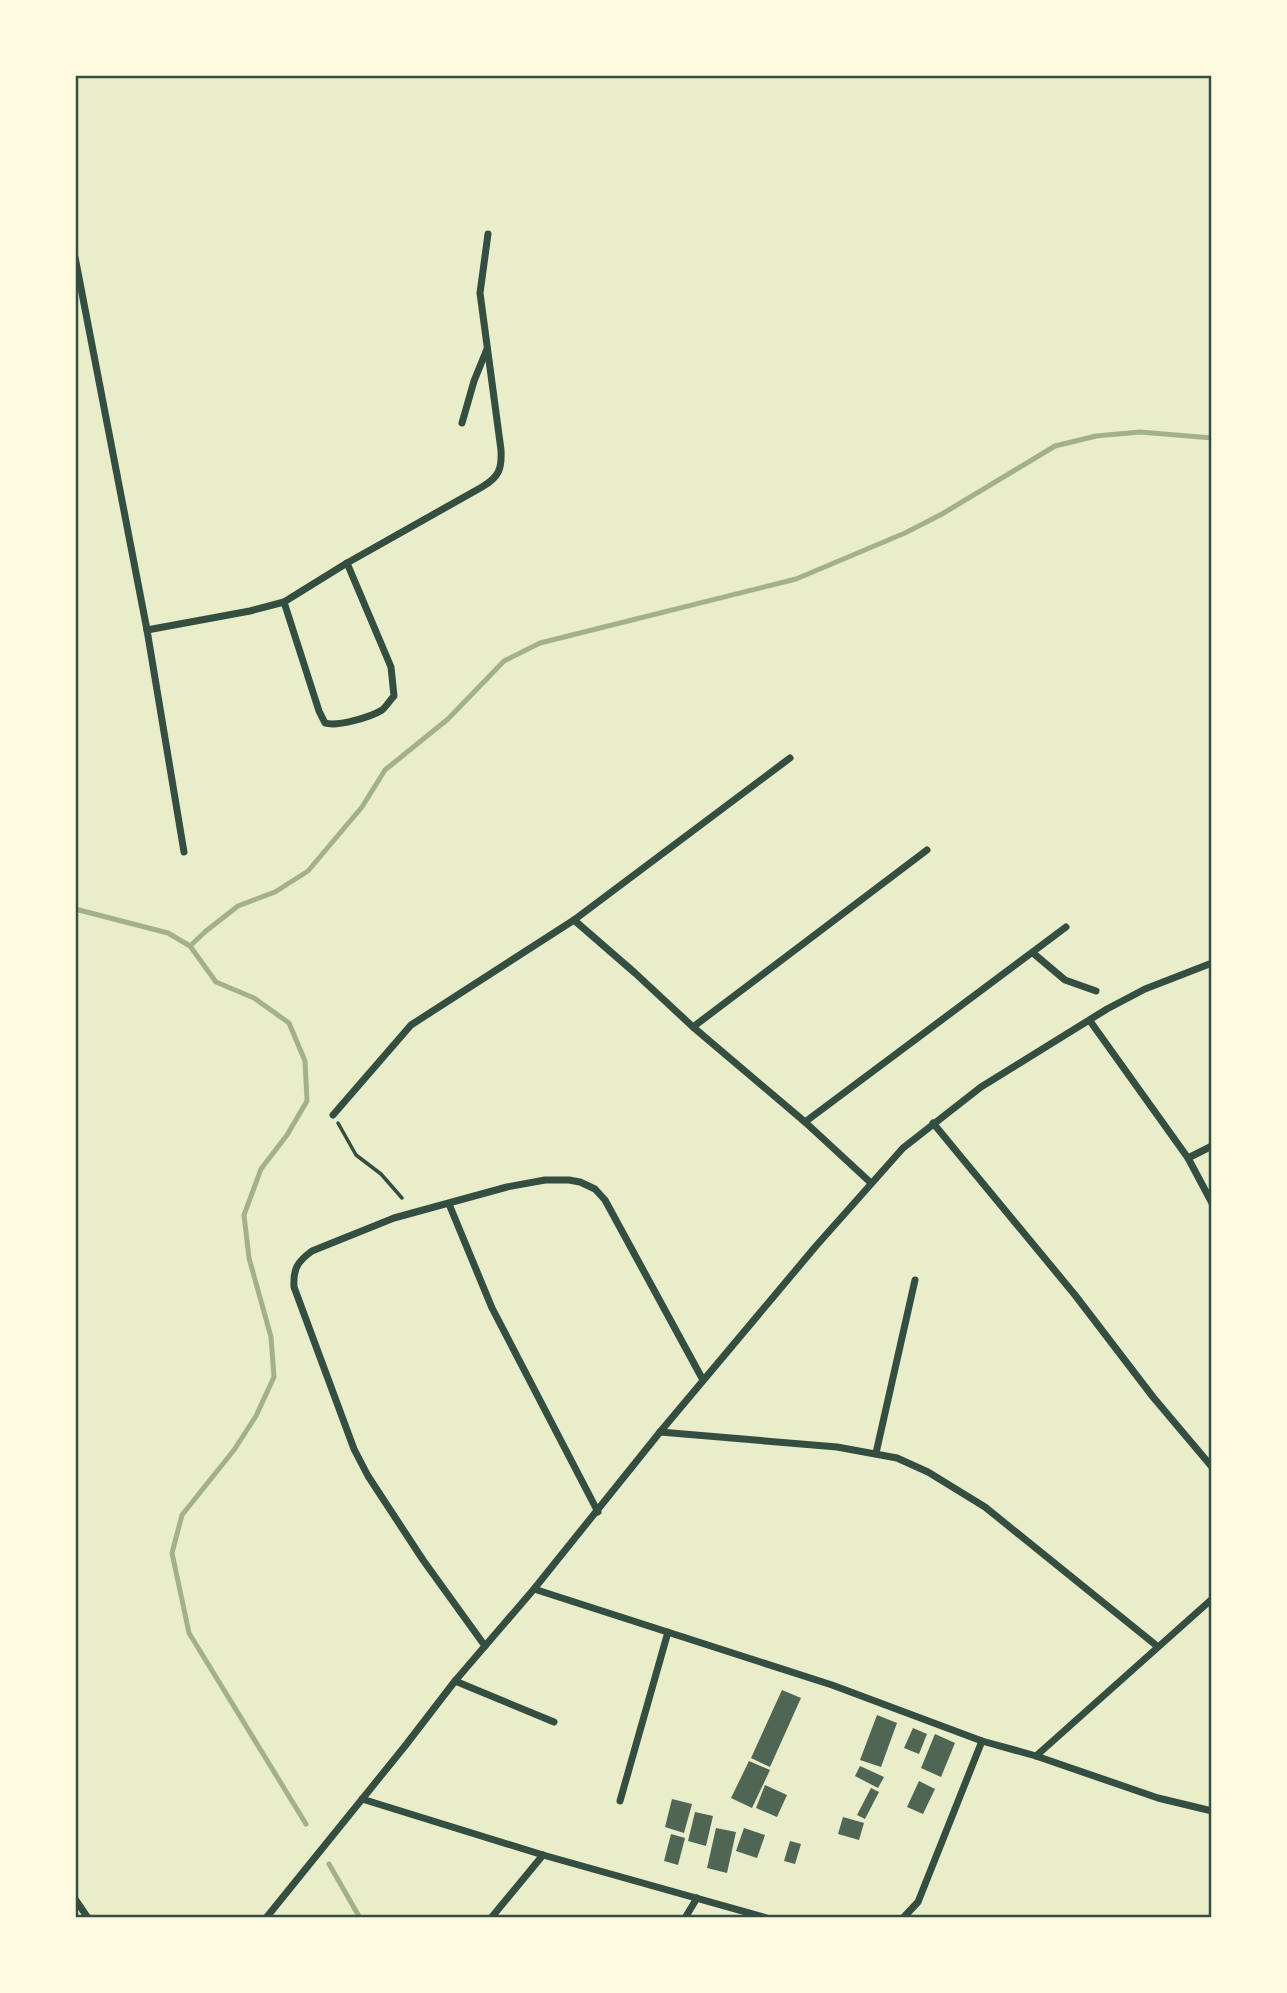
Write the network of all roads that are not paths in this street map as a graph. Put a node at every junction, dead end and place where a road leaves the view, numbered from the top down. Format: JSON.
{"nodes":[{"id":1,"x":488,"y":234,"type":"dead end"},
{"id":2,"x":75,"y":257,"type":"edge"},
{"id":3,"x":487,"y":348,"type":"junction"},
{"id":4,"x":462,"y":423,"type":"dead end"},
{"id":5,"x":347,"y":563,"type":"junction"},
{"id":6,"x":284,"y":602,"type":"junction"},
{"id":7,"x":147,"y":630,"type":"junction"},
{"id":8,"x":790,"y":758,"type":"dead end"},
{"id":9,"x":927,"y":850,"type":"dead end"},
{"id":10,"x":184,"y":852,"type":"dead end"},
{"id":11,"x":574,"y":920,"type":"junction"},
{"id":12,"x":1066,"y":927,"type":"dead end"},
{"id":13,"x":1033,"y":953,"type":"junction"},
{"id":14,"x":1212,"y":963,"type":"edge"},
{"id":15,"x":1096,"y":991,"type":"dead end"},
{"id":16,"x":1090,"y":1021,"type":"junction"},
{"id":17,"x":693,"y":1027,"type":"junction"},
{"id":18,"x":333,"y":1115,"type":"road end"},
{"id":19,"x":804,"y":1122,"type":"junction"},
{"id":20,"x":933,"y":1123,"type":"junction"},
{"id":21,"x":1212,"y":1146,"type":"edge"},
{"id":22,"x":1188,"y":1158,"type":"junction"},
{"id":23,"x":871,"y":1183,"type":"junction"},
{"id":24,"x":1212,"y":1203,"type":"edge"},
{"id":25,"x":449,"y":1205,"type":"junction"},
{"id":26,"x":915,"y":1280,"type":"dead end"},
{"id":27,"x":703,"y":1380,"type":"junction"},
{"id":28,"x":660,"y":1432,"type":"junction"},
{"id":29,"x":876,"y":1453,"type":"junction"},
{"id":30,"x":1212,"y":1467,"type":"edge"},
{"id":31,"x":598,"y":1511,"type":"junction"},
{"id":32,"x":534,"y":1588,"type":"junction"},
{"id":33,"x":1212,"y":1600,"type":"edge"},
{"id":34,"x":668,"y":1632,"type":"junction"},
{"id":35,"x":485,"y":1646,"type":"junction"},
{"id":36,"x":1157,"y":1646,"type":"junction"},
{"id":37,"x":455,"y":1681,"type":"junction"},
{"id":38,"x":554,"y":1722,"type":"dead end"},
{"id":39,"x":982,"y":1741,"type":"junction"},
{"id":40,"x":1036,"y":1756,"type":"junction"},
{"id":41,"x":362,"y":1799,"type":"junction"},
{"id":42,"x":620,"y":1801,"type":"dead end"},
{"id":43,"x":1212,"y":1811,"type":"edge"},
{"id":44,"x":543,"y":1855,"type":"junction"},
{"id":45,"x":697,"y":1898,"type":"junction"},
{"id":46,"x":75,"y":1899,"type":"edge"},
{"id":47,"x":88,"y":1918,"type":"edge"},
{"id":48,"x":266,"y":1918,"type":"edge"},
{"id":49,"x":492,"y":1918,"type":"edge"},
{"id":50,"x":685,"y":1918,"type":"edge"},
{"id":51,"x":767,"y":1918,"type":"edge"},
{"id":52,"x":903,"y":1918,"type":"edge"}],
"edges":[{"from":1,"to":3,"type":"street"},
{"from":2,"to":7,"type":"street"},
{"from":3,"to":4,"type":"street"},
{"from":3,"to":5,"type":"street"},
{"from":5,"to":6,"type":"street"},
{"from":5,"to":6,"type":"street"},
{"from":6,"to":7,"type":"street"},
{"from":7,"to":10,"type":"street"},
{"from":8,"to":11,"type":"street"},
{"from":9,"to":17,"type":"street"},
{"from":11,"to":17,"type":"street"},
{"from":11,"to":18,"type":"street"},
{"from":12,"to":13,"type":"street"},
{"from":13,"to":15,"type":"street"},
{"from":13,"to":19,"type":"street"},
{"from":14,"to":16,"type":"street"},
{"from":16,"to":20,"type":"street"},
{"from":16,"to":22,"type":"street"},
{"from":17,"to":19,"type":"street"},
{"from":19,"to":23,"type":"street"},
{"from":20,"to":23,"type":"street"},
{"from":20,"to":30,"type":"street"},
{"from":21,"to":22,"type":"street"},
{"from":22,"to":24,"type":"street"},
{"from":23,"to":27,"type":"street"},
{"from":25,"to":27,"type":"street"},
{"from":25,"to":31,"type":"street"},
{"from":25,"to":35,"type":"street"},
{"from":26,"to":29,"type":"street"},
{"from":27,"to":28,"type":"street"},
{"from":28,"to":29,"type":"street"},
{"from":28,"to":31,"type":"street"},
{"from":29,"to":36,"type":"street"},
{"from":31,"to":32,"type":"street"},
{"from":32,"to":34,"type":"street"},
{"from":32,"to":35,"type":"street"},
{"from":33,"to":36,"type":"street"},
{"from":34,"to":39,"type":"street"},
{"from":34,"to":42,"type":"street"},
{"from":35,"to":37,"type":"street"},
{"from":36,"to":40,"type":"street"},
{"from":37,"to":38,"type":"street"},
{"from":37,"to":41,"type":"street"},
{"from":39,"to":40,"type":"street"},
{"from":39,"to":52,"type":"street"},
{"from":40,"to":43,"type":"street"},
{"from":41,"to":44,"type":"street"},
{"from":41,"to":48,"type":"street"},
{"from":44,"to":45,"type":"street"},
{"from":44,"to":49,"type":"street"},
{"from":45,"to":50,"type":"street"},
{"from":45,"to":51,"type":"street"},
{"from":46,"to":47,"type":"street"}]}
